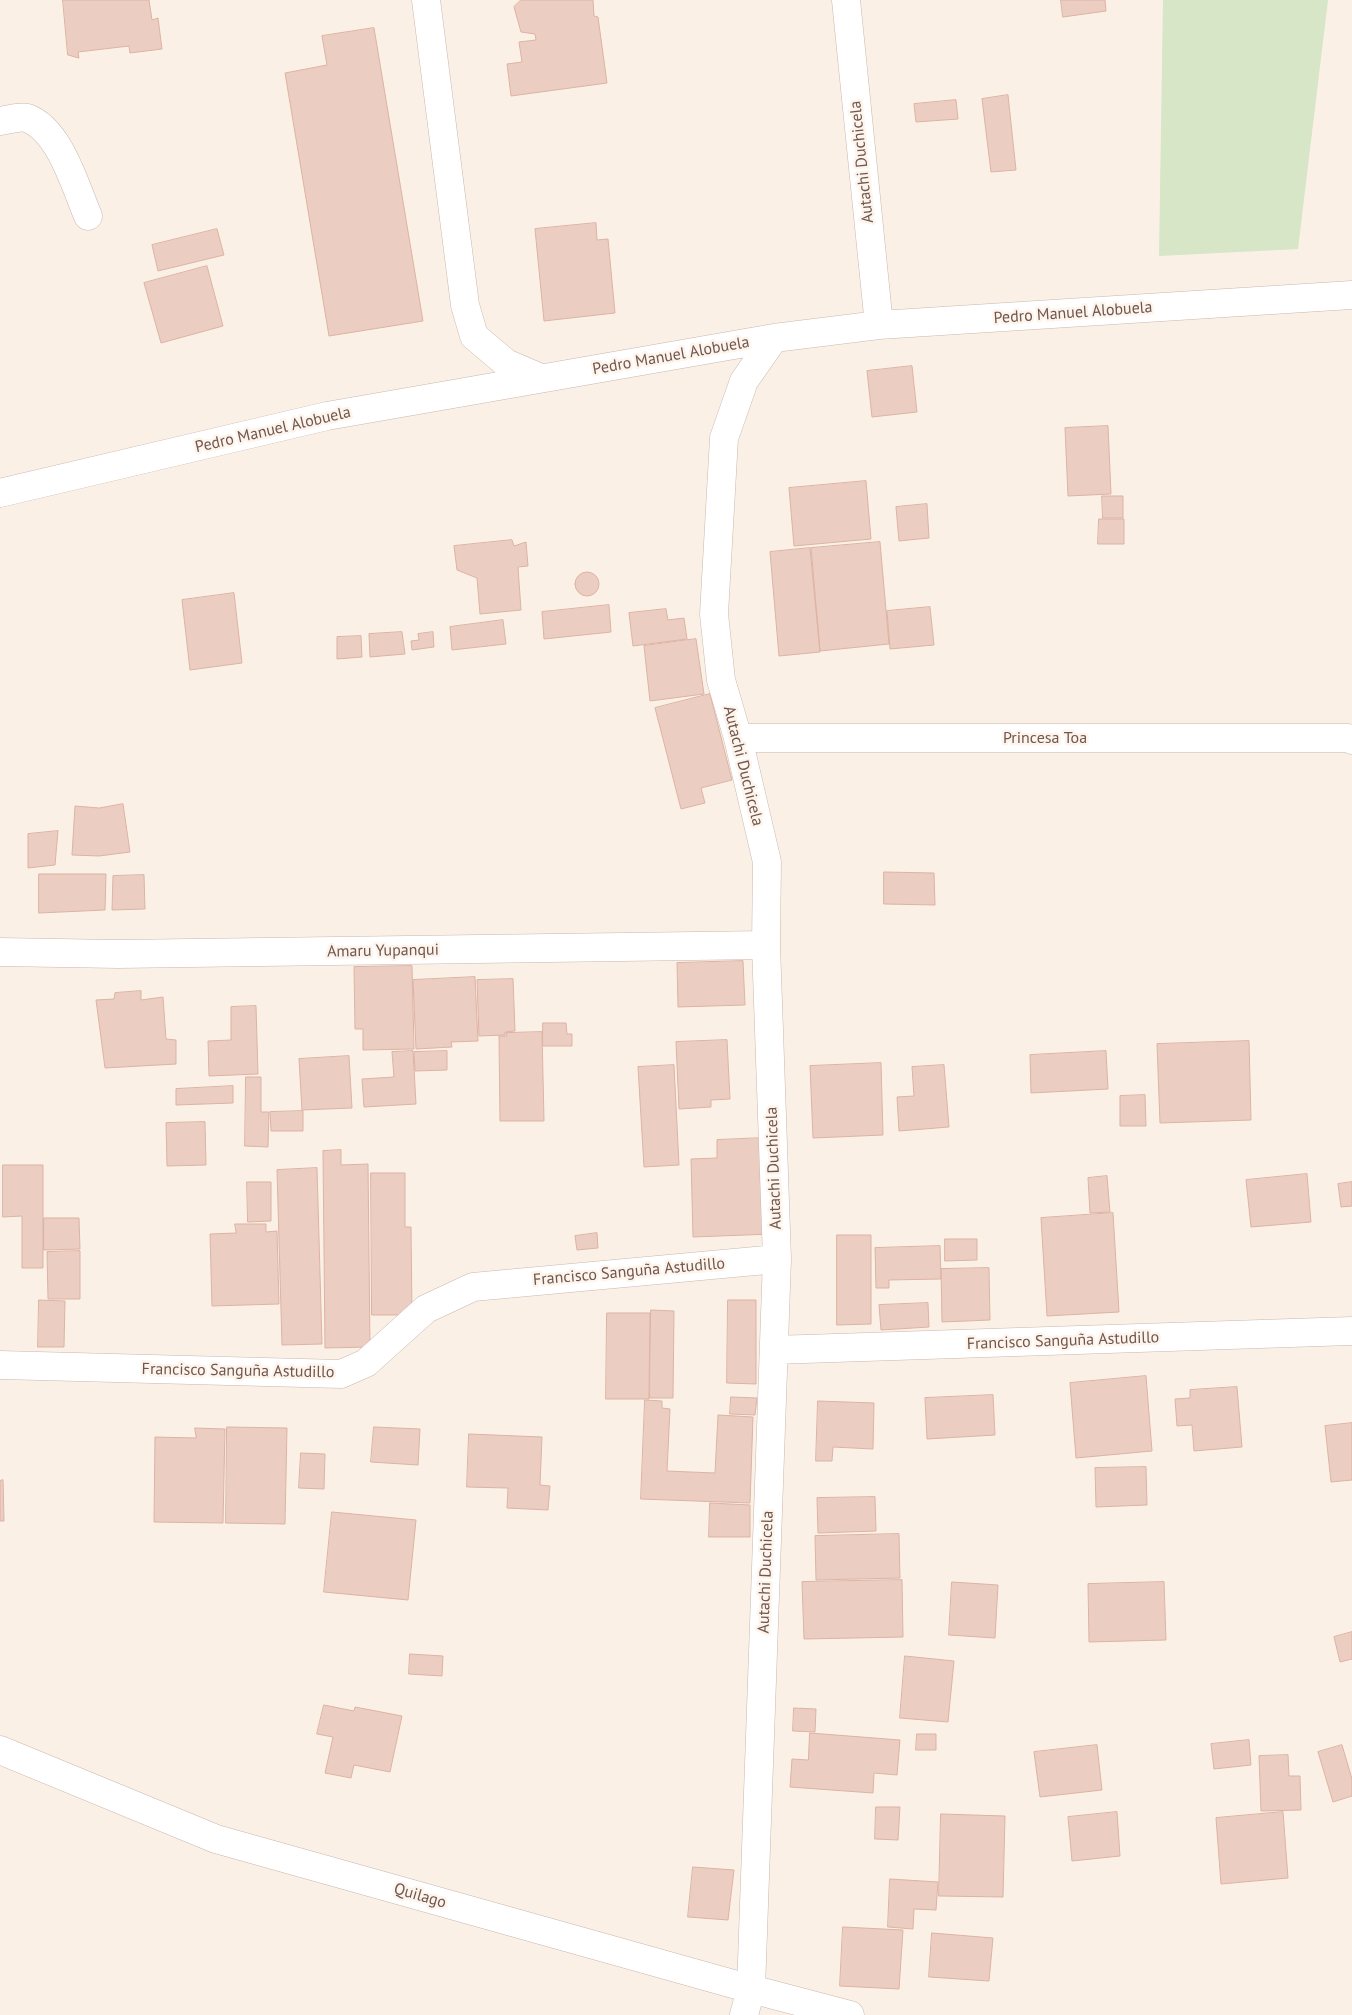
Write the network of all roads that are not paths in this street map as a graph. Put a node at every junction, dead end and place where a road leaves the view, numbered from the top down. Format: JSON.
{"nodes":[{"id":1,"x":426,"y":0,"type":"edge"},
{"id":2,"x":846,"y":0,"type":"edge"},
{"id":3,"x":0,"y":121,"type":"edge"},
{"id":4,"x":88,"y":216,"type":"dead end"},
{"id":5,"x":1352,"y":295,"type":"edge"},
{"id":6,"x":879,"y":325,"type":"junction"},
{"id":7,"x":774,"y":338,"type":"junction"},
{"id":8,"x":541,"y":378,"type":"junction"},
{"id":9,"x":0,"y":493,"type":"edge"},
{"id":10,"x":738,"y":738,"type":"junction"},
{"id":11,"x":1352,"y":740,"type":"edge"},
{"id":12,"x":766,"y":945,"type":"junction"},
{"id":13,"x":0,"y":952,"type":"edge"},
{"id":14,"x":777,"y":1259,"type":"junction"},
{"id":15,"x":1352,"y":1331,"type":"edge"},
{"id":16,"x":774,"y":1350,"type":"junction"},
{"id":17,"x":0,"y":1365,"type":"edge"},
{"id":18,"x":0,"y":1750,"type":"edge"},
{"id":19,"x":748,"y":2002,"type":"edge"},
{"id":20,"x":850,"y":2015,"type":"edge"}],
"edges":[{"from":1,"to":8,"type":"street"},
{"from":2,"to":6,"type":"street","name":"Autachi Duchicela"},
{"from":3,"to":4,"type":"street"},
{"from":5,"to":6,"type":"street","name":"Pedro Manuel Alobuela"},
{"from":6,"to":7,"type":"street","name":"Pedro Manuel Alobuela"},
{"from":7,"to":8,"type":"street","name":"Pedro Manuel Alobuela"},
{"from":7,"to":10,"type":"street","name":"Autachi Duchicela"},
{"from":8,"to":9,"type":"street","name":"Pedro Manuel Alobuela"},
{"from":10,"to":11,"type":"street","name":"Princesa Toa"},
{"from":10,"to":12,"type":"street","name":"Autachi Duchicela"},
{"from":12,"to":13,"type":"street","name":"Amaru Yupanqui"},
{"from":12,"to":14,"type":"street","name":"Autachi Duchicela"},
{"from":14,"to":16,"type":"street","name":"Autachi Duchicela"},
{"from":14,"to":17,"type":"street","name":"Francisco Sanguña Astudillo"},
{"from":15,"to":16,"type":"street","name":"Francisco Sanguña Astudillo"},
{"from":16,"to":19,"type":"street","name":"Autachi Duchicela"},
{"from":18,"to":19,"type":"street","name":"Quilago"},
{"from":19,"to":20,"type":"street","name":"Quilago"}]}
